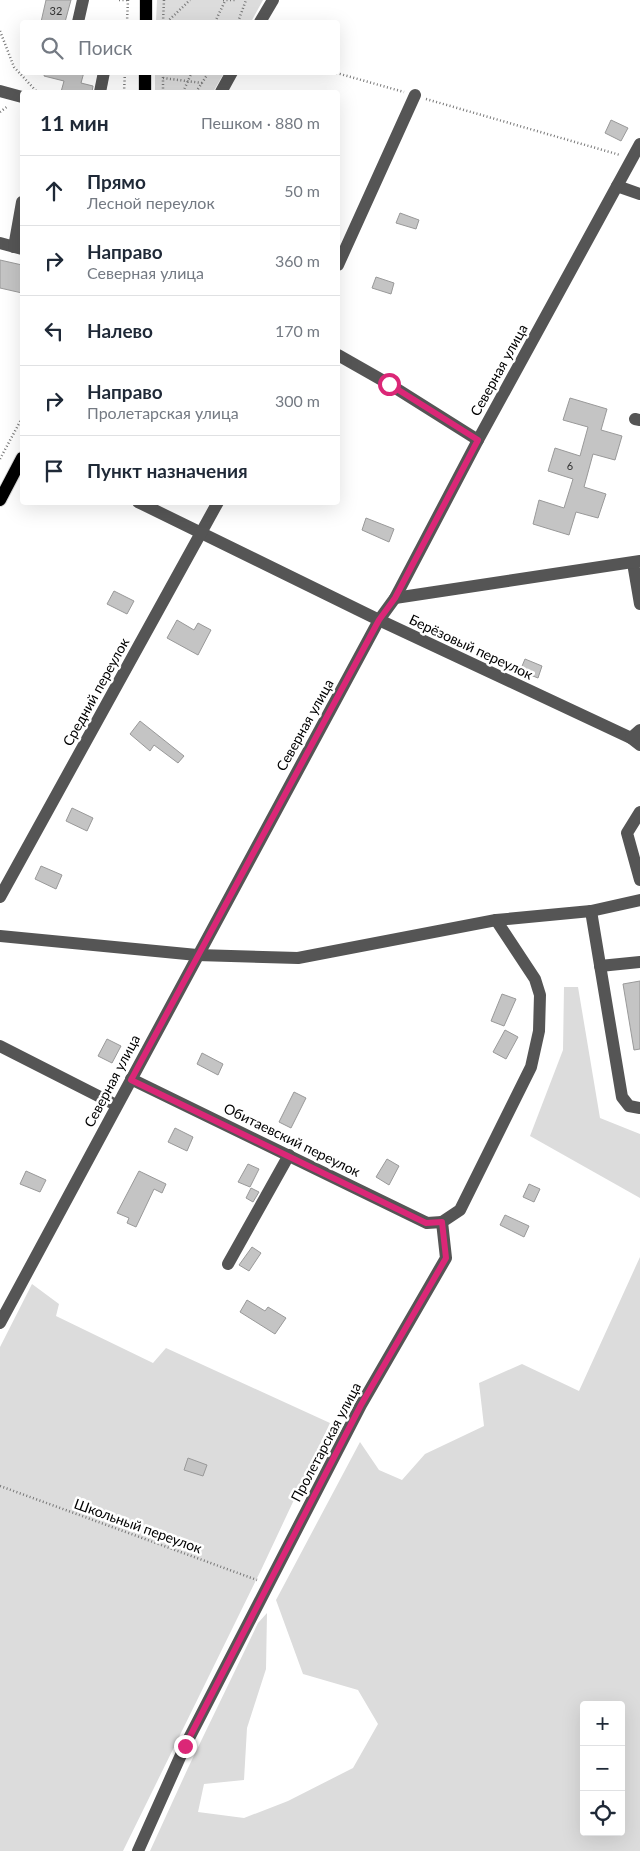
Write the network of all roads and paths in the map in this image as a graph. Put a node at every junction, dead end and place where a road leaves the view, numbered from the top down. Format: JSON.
{"nodes":[{"id":1,"x":83,"y":0,"type":"edge"},
{"id":2,"x":119,"y":0,"type":"edge"},
{"id":3,"x":128,"y":0,"type":"edge"},
{"id":4,"x":146,"y":0,"type":"edge"},
{"id":5,"x":164,"y":0,"type":"edge"},
{"id":6,"x":190,"y":0,"type":"edge"},
{"id":7,"x":224,"y":0,"type":"edge"},
{"id":8,"x":235,"y":0,"type":"edge"},
{"id":9,"x":246,"y":0,"type":"edge"},
{"id":10,"x":272,"y":0,"type":"edge"},
{"id":11,"x":78,"y":20,"type":"edge"},
{"id":12,"x":127,"y":20,"type":"edge"},
{"id":13,"x":146,"y":20,"type":"edge"},
{"id":14,"x":165,"y":20,"type":"edge"},
{"id":15,"x":167,"y":20,"type":"edge"},
{"id":16,"x":216,"y":20,"type":"edge"},
{"id":17,"x":239,"y":20,"type":"edge"},
{"id":18,"x":261,"y":20,"type":"edge"},
{"id":19,"x":0,"y":31,"type":"edge"},
{"id":20,"x":20,"y":74,"type":"edge"},
{"id":21,"x":340,"y":74,"type":"edge"},
{"id":22,"x":21,"y":75,"type":"edge"},
{"id":23,"x":103,"y":75,"type":"edge"},
{"id":24,"x":125,"y":75,"type":"edge"},
{"id":25,"x":145,"y":75,"type":"edge"},
{"id":26,"x":190,"y":75,"type":"edge"},
{"id":27,"x":207,"y":75,"type":"edge"},
{"id":28,"x":230,"y":75,"type":"edge"},
{"id":29,"x":163,"y":78,"type":"joint"},
{"id":30,"x":187,"y":80,"type":"junction"},
{"id":31,"x":202,"y":83,"type":"junction"},
{"id":32,"x":0,"y":90,"type":"edge"},
{"id":33,"x":35,"y":90,"type":"edge"},
{"id":34,"x":100,"y":90,"type":"edge"},
{"id":35,"x":124,"y":90,"type":"edge"},
{"id":36,"x":145,"y":90,"type":"edge"},
{"id":37,"x":163,"y":90,"type":"edge"},
{"id":38,"x":184,"y":90,"type":"edge"},
{"id":39,"x":197,"y":90,"type":"edge"},
{"id":40,"x":222,"y":90,"type":"edge"},
{"id":41,"x":415,"y":95,"type":"junction"},
{"id":42,"x":20,"y":96,"type":"edge"},
{"id":43,"x":640,"y":144,"type":"edge"},
{"id":44,"x":632,"y":159,"type":"junction"},
{"id":45,"x":617,"y":186,"type":"junction"},
{"id":46,"x":640,"y":194,"type":"edge"},
{"id":47,"x":20,"y":225,"type":"edge"},
{"id":48,"x":0,"y":243,"type":"edge"},
{"id":49,"x":18,"y":248,"type":"edge"},
{"id":50,"x":340,"y":261,"type":"edge"},
{"id":51,"x":340,"y":356,"type":"edge"},
{"id":52,"x":20,"y":422,"type":"edge"},
{"id":53,"x":478,"y":440,"type":"junction"},
{"id":54,"x":0,"y":460,"type":"edge"},
{"id":55,"x":20,"y":462,"type":"edge"},
{"id":56,"x":0,"y":500,"type":"edge"},
{"id":57,"x":144,"y":505,"type":"edge"},
{"id":58,"x":216,"y":505,"type":"edge"},
{"id":59,"x":201,"y":535,"type":"junction"},
{"id":60,"x":637,"y":562,"type":"edge"},
{"id":61,"x":395,"y":598,"type":"junction"},
{"id":62,"x":640,"y":604,"type":"edge"},
{"id":63,"x":379,"y":620,"type":"junction"},
{"id":64,"x":637,"y":738,"type":"edge"},
{"id":65,"x":640,"y":812,"type":"edge"},
{"id":66,"x":640,"y":880,"type":"edge"},
{"id":67,"x":0,"y":897,"type":"edge"},
{"id":68,"x":640,"y":900,"type":"edge"},
{"id":69,"x":591,"y":910,"type":"junction"},
{"id":70,"x":496,"y":920,"type":"junction"},
{"id":71,"x":0,"y":936,"type":"edge"},
{"id":72,"x":197,"y":955,"type":"junction"},
{"id":73,"x":640,"y":962,"type":"edge"},
{"id":74,"x":600,"y":966,"type":"junction"},
{"id":75,"x":0,"y":1046,"type":"edge"},
{"id":76,"x":131,"y":1080,"type":"junction"},
{"id":77,"x":116,"y":1106,"type":"junction"},
{"id":78,"x":640,"y":1108,"type":"edge"},
{"id":79,"x":289,"y":1155,"type":"junction"},
{"id":80,"x":442,"y":1222,"type":"junction"},
{"id":81,"x":228,"y":1264,"type":"dead end"},
{"id":82,"x":0,"y":1322,"type":"edge"},
{"id":83,"x":0,"y":1486,"type":"edge"},
{"id":84,"x":268,"y":1585,"type":"junction"},
{"id":85,"x":138,"y":1851,"type":"edge"}],
"edges":[{"from":1,"to":11,"type":"street"},
{"from":2,"to":3,"type":"path"},
{"from":3,"to":12,"type":"path"},
{"from":4,"to":13,"type":"main road"},
{"from":5,"to":14,"type":"path"},
{"from":6,"to":15,"type":"path"},
{"from":7,"to":8,"type":"path"},
{"from":7,"to":16,"type":"path"},
{"from":9,"to":17,"type":"path"},
{"from":10,"to":18,"type":"street"},
{"from":19,"to":20,"type":"path"},
{"from":21,"to":41,"type":"path"},
{"from":22,"to":33,"type":"path"},
{"from":23,"to":34,"type":"street"},
{"from":24,"to":35,"type":"path"},
{"from":25,"to":36,"type":"main road"},
{"from":26,"to":30,"type":"path"},
{"from":27,"to":31,"type":"path"},
{"from":28,"to":40,"type":"street"},
{"from":29,"to":30,"type":"path"},
{"from":29,"to":37,"type":"path"},
{"from":30,"to":31,"type":"path"},
{"from":30,"to":38,"type":"path"},
{"from":31,"to":39,"type":"path"},
{"from":32,"to":42,"type":"street"},
{"from":41,"to":44,"type":"path"},
{"from":41,"to":50,"type":"street"},
{"from":43,"to":44,"type":"street","name":"Северная улица"},
{"from":44,"to":45,"type":"street","name":"Северная улица"},
{"from":45,"to":46,"type":"street"},
{"from":45,"to":53,"type":"street","name":"Северная улица"},
{"from":47,"to":49,"type":"street"},
{"from":48,"to":49,"type":"street"},
{"from":51,"to":53,"type":"street"},
{"from":52,"to":54,"type":"path"},
{"from":53,"to":61,"type":"street","name":"Северная улица"},
{"from":55,"to":56,"type":"main road"},
{"from":57,"to":59,"type":"street","name":"Берёзовый переулок"},
{"from":58,"to":59,"type":"street","name":"Средний переулок"},
{"from":59,"to":63,"type":"street","name":"Берёзовый переулок"},
{"from":59,"to":67,"type":"street","name":"Средний переулок"},
{"from":60,"to":61,"type":"street"},
{"from":60,"to":62,"type":"street"},
{"from":61,"to":63,"type":"street","name":"Северная улица"},
{"from":63,"to":64,"type":"street","name":"Берёзовый переулок"},
{"from":63,"to":72,"type":"street","name":"Северная улица"},
{"from":65,"to":66,"type":"street"},
{"from":68,"to":69,"type":"street"},
{"from":69,"to":70,"type":"street"},
{"from":69,"to":74,"type":"street"},
{"from":70,"to":72,"type":"street"},
{"from":70,"to":80,"type":"street"},
{"from":71,"to":72,"type":"street"},
{"from":72,"to":76,"type":"street","name":"Северная улица"},
{"from":73,"to":74,"type":"street"},
{"from":74,"to":78,"type":"street"},
{"from":75,"to":77,"type":"street"},
{"from":76,"to":77,"type":"street","name":"Северная улица"},
{"from":76,"to":79,"type":"street","name":"Обитаевский переулок"},
{"from":77,"to":82,"type":"street","name":"Северная улица"},
{"from":79,"to":80,"type":"street","name":"Обитаевский переулок"},
{"from":79,"to":81,"type":"street"},
{"from":80,"to":84,"type":"street","name":"Пролетарская улица"},
{"from":83,"to":84,"type":"path","name":"Школьный переулок"},
{"from":84,"to":85,"type":"street","name":"Пролетарская улица"}]}
